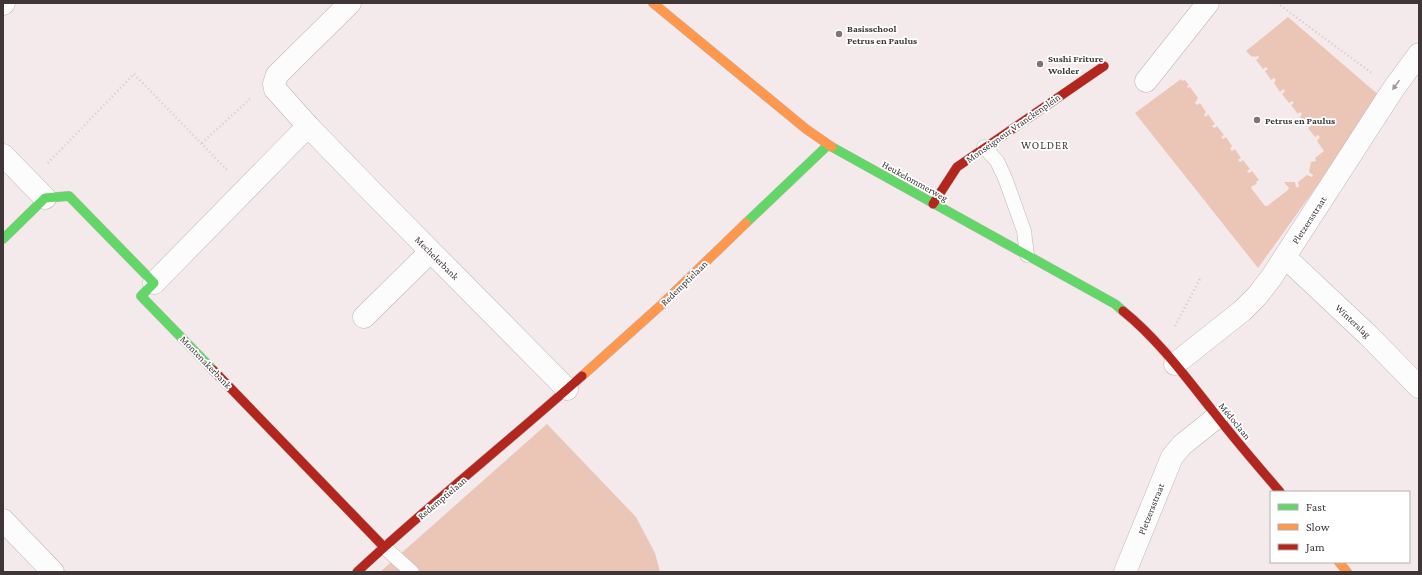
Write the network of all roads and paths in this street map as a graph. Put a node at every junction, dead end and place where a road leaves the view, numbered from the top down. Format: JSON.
{"nodes":[{"id":1,"x":350,"y":3,"type":"edge"},
{"id":2,"x":1208,"y":3,"type":"edge"},
{"id":3,"x":1277,"y":3,"type":"edge"},
{"id":4,"x":658,"y":5,"type":"edge"},
{"id":5,"x":1419,"y":54,"type":"edge"},
{"id":6,"x":1104,"y":66,"type":"dead end"},
{"id":7,"x":1375,"y":75,"type":"dead end"},
{"id":8,"x":1146,"y":81,"type":"dead end"},
{"id":9,"x":274,"y":84,"type":"junction"},
{"id":10,"x":308,"y":126,"type":"junction"},
{"id":11,"x":202,"y":144,"type":"junction"},
{"id":12,"x":828,"y":145,"type":"junction"},
{"id":13,"x":984,"y":147,"type":"junction"},
{"id":14,"x":3,"y":155,"type":"edge"},
{"id":15,"x":29,"y":182,"type":"junction"},
{"id":16,"x":246,"y":189,"type":"junction"},
{"id":17,"x":45,"y":198,"type":"junction"},
{"id":18,"x":934,"y":204,"type":"junction"},
{"id":19,"x":3,"y":239,"type":"edge"},
{"id":20,"x":430,"y":252,"type":"junction"},
{"id":21,"x":1027,"y":255,"type":"junction"},
{"id":22,"x":1285,"y":257,"type":"junction"},
{"id":23,"x":1201,"y":277,"type":"dead end"},
{"id":24,"x":154,"y":283,"type":"junction"},
{"id":25,"x":364,"y":317,"type":"dead end"},
{"id":26,"x":1178,"y":320,"type":"dead end"},
{"id":27,"x":1175,"y":364,"type":"junction"},
{"id":28,"x":1419,"y":387,"type":"edge"},
{"id":29,"x":567,"y":389,"type":"junction"},
{"id":30,"x":1217,"y":417,"type":"junction"},
{"id":31,"x":536,"y":418,"type":"junction"},
{"id":32,"x":1279,"y":491,"type":"edge"},
{"id":33,"x":3,"y":520,"type":"edge"},
{"id":34,"x":384,"y":547,"type":"junction"},
{"id":35,"x":1339,"y":563,"type":"edge"},
{"id":36,"x":53,"y":572,"type":"edge"},
{"id":37,"x":357,"y":572,"type":"edge"},
{"id":38,"x":412,"y":572,"type":"edge"},
{"id":39,"x":656,"y":572,"type":"edge"},
{"id":40,"x":1126,"y":572,"type":"edge"},
{"id":41,"x":1347,"y":572,"type":"edge"}],
"edges":[{"from":1,"to":9,"type":"street"},
{"from":2,"to":8,"type":"street"},
{"from":3,"to":7,"type":"path"},
{"from":4,"to":12,"type":"street","name":"Heukelommerweg"},
{"from":5,"to":22,"type":"street","name":"Pletzersstraat","one_way":true},
{"from":6,"to":13,"type":"street","name":"Monseigneur Vranckenplein"},
{"from":9,"to":10,"type":"street","name":"Mechelerbank"},
{"from":9,"to":11,"type":"path"},
{"from":10,"to":16,"type":"street"},
{"from":10,"to":20,"type":"street","name":"Mechelerbank"},
{"from":11,"to":15,"type":"path"},
{"from":11,"to":16,"type":"path"},
{"from":12,"to":18,"type":"street","name":"Heukelommerweg"},
{"from":12,"to":29,"type":"street","name":"Redemptielaan"},
{"from":13,"to":18,"type":"street","name":"Monseigneur Vranckenplein"},
{"from":13,"to":21,"type":"lane"},
{"from":14,"to":15,"type":"street"},
{"from":15,"to":17,"type":"street"},
{"from":16,"to":24,"type":"street"},
{"from":17,"to":19,"type":"street"},
{"from":17,"to":24,"type":"street"},
{"from":18,"to":21,"type":"street","name":"Heukelommerweg"},
{"from":20,"to":25,"type":"street"},
{"from":20,"to":29,"type":"street","name":"Mechelerbank"},
{"from":21,"to":27,"type":"street","name":"Heukelommerweg"},
{"from":22,"to":27,"type":"street","name":"Pletzersstraat"},
{"from":22,"to":28,"type":"street","name":"Winterslag"},
{"from":23,"to":26,"type":"path"},
{"from":24,"to":34,"type":"street","name":"Montenakerbank"},
{"from":27,"to":30,"type":"street","name":"Médoclaan"},
{"from":29,"to":31,"type":"street","name":"Redemptielaan"},
{"from":30,"to":32,"type":"street","name":"Médoclaan"},
{"from":30,"to":40,"type":"street","name":"Pletzersstraat"},
{"from":31,"to":34,"type":"street","name":"Redemptielaan"},
{"from":31,"to":39,"type":"path"},
{"from":33,"to":36,"type":"street"},
{"from":34,"to":37,"type":"street","name":"Redemptielaan"},
{"from":34,"to":38,"type":"lane"},
{"from":35,"to":41,"type":"street"}]}
